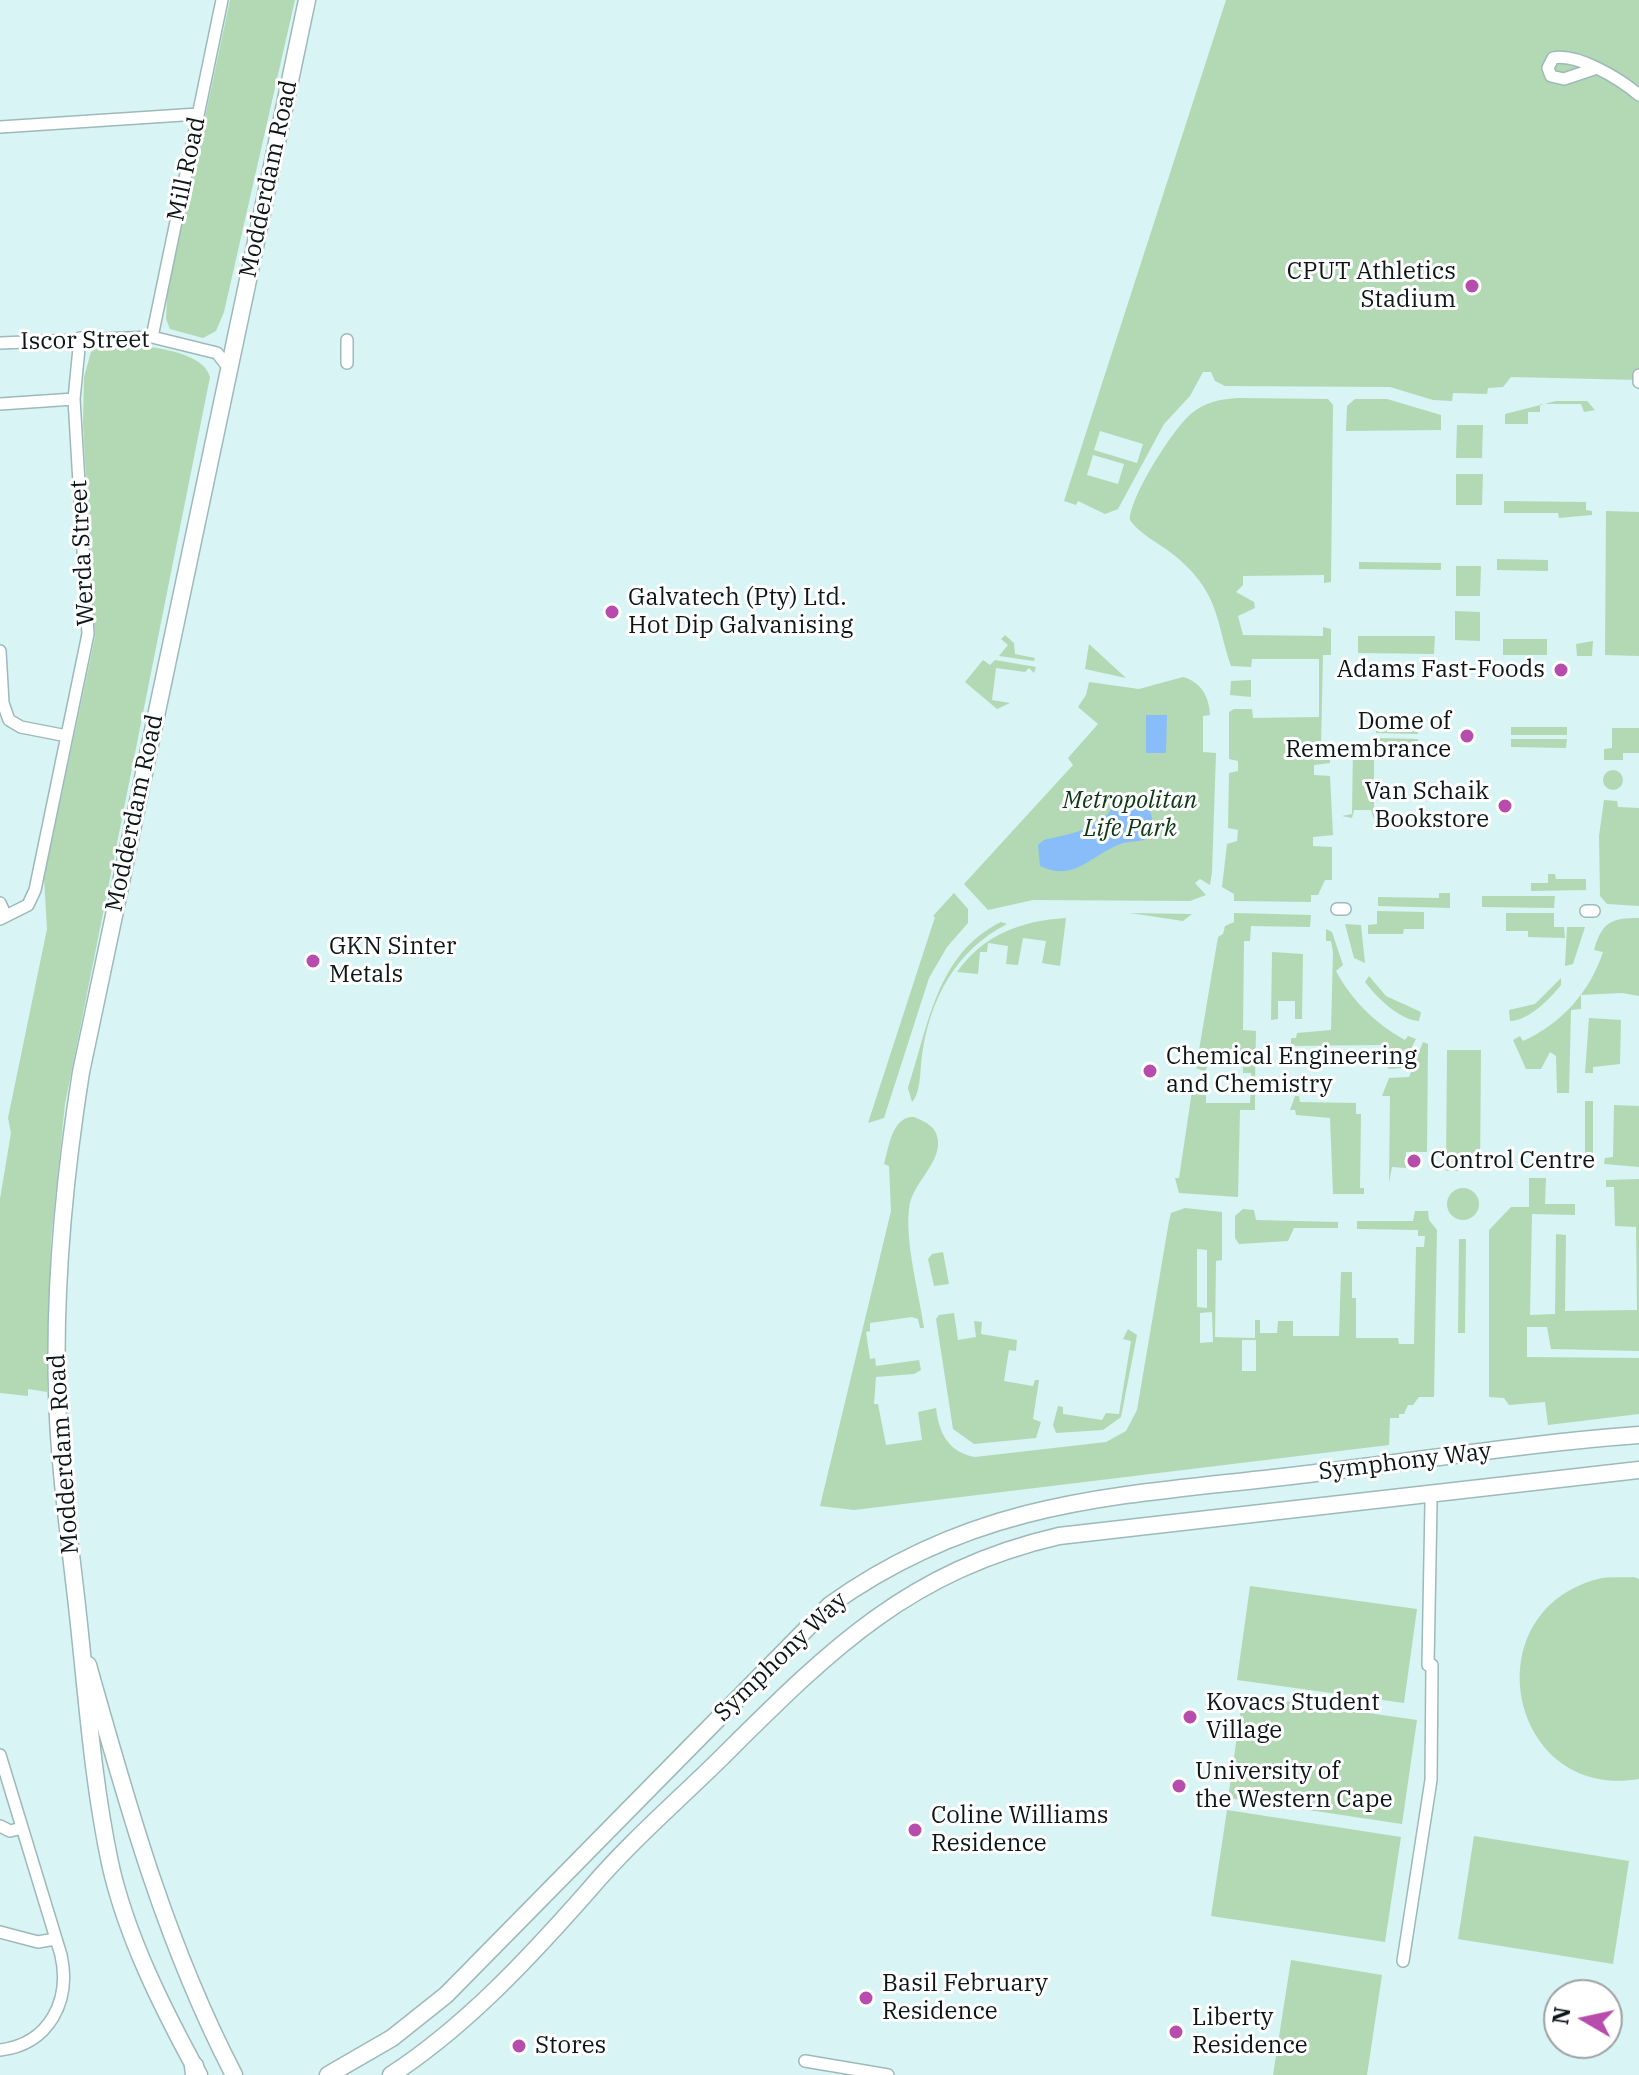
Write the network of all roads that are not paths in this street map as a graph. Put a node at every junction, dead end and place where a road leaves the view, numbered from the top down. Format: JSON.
{"nodes":[{"id":1,"x":222,"y":0,"type":"edge"},
{"id":2,"x":307,"y":0,"type":"edge"},
{"id":3,"x":1594,"y":69,"type":"dead end"},
{"id":4,"x":1639,"y":95,"type":"edge"},
{"id":5,"x":198,"y":114,"type":"junction"},
{"id":6,"x":0,"y":127,"type":"edge"},
{"id":7,"x":152,"y":337,"type":"junction"},
{"id":8,"x":80,"y":338,"type":"junction"},
{"id":9,"x":347,"y":340,"type":"dead end"},
{"id":10,"x":0,"y":343,"type":"edge"},
{"id":11,"x":233,"y":344,"type":"junction"},
{"id":12,"x":217,"y":353,"type":"junction"},
{"id":13,"x":347,"y":363,"type":"dead end"},
{"id":14,"x":228,"y":367,"type":"junction"},
{"id":15,"x":1639,"y":375,"type":"edge"},
{"id":16,"x":1639,"y":382,"type":"edge"},
{"id":17,"x":74,"y":399,"type":"junction"},
{"id":18,"x":0,"y":404,"type":"edge"},
{"id":19,"x":0,"y":651,"type":"edge"},
{"id":20,"x":67,"y":736,"type":"junction"},
{"id":21,"x":0,"y":903,"type":"edge"},
{"id":22,"x":3,"y":918,"type":"edge"},
{"id":23,"x":1639,"y":1435,"type":"edge"},
{"id":24,"x":1639,"y":1470,"type":"edge"},
{"id":25,"x":1431,"y":1503,"type":"dead end"},
{"id":26,"x":80,"y":1637,"type":"junction"},
{"id":27,"x":0,"y":1755,"type":"edge"},
{"id":28,"x":0,"y":1826,"type":"edge"},
{"id":29,"x":22,"y":1828,"type":"junction"},
{"id":30,"x":0,"y":1932,"type":"edge"},
{"id":31,"x":55,"y":1939,"type":"junction"},
{"id":32,"x":1403,"y":1961,"type":"dead end"},
{"id":33,"x":0,"y":2050,"type":"edge"},
{"id":34,"x":805,"y":2061,"type":"dead end"},
{"id":35,"x":196,"y":2072,"type":"edge"},
{"id":36,"x":234,"y":2075,"type":"edge"},
{"id":37,"x":328,"y":2075,"type":"edge"},
{"id":38,"x":391,"y":2075,"type":"edge"},
{"id":39,"x":888,"y":2075,"type":"edge"}],
"edges":[{"from":1,"to":5,"type":"street","name":"Mill Road"},
{"from":2,"to":11,"type":"main road","name":"Modderdam Road"},
{"from":3,"to":4,"type":"street"},
{"from":5,"to":6,"type":"street"},
{"from":5,"to":7,"type":"street","name":"Mill Road"},
{"from":7,"to":8,"type":"street","name":"Iscor Street"},
{"from":7,"to":12,"type":"street","name":"Iscor Street"},
{"from":8,"to":10,"type":"street","name":"Iscor Street"},
{"from":8,"to":17,"type":"street","name":"Werda Street"},
{"from":9,"to":13,"type":"street"},
{"from":11,"to":12,"type":"street"},
{"from":11,"to":14,"type":"main road","name":"Modderdam Road"},
{"from":12,"to":14,"type":"street"},
{"from":14,"to":26,"type":"main road","name":"Modderdam Road"},
{"from":15,"to":16,"type":"street"},
{"from":17,"to":18,"type":"street"},
{"from":17,"to":20,"type":"street","name":"Werda Street"},
{"from":19,"to":20,"type":"street"},
{"from":20,"to":22,"type":"street","name":"Werda Street"},
{"from":21,"to":22,"type":"street"},
{"from":23,"to":37,"type":"main road","name":"Symphony Way"},
{"from":24,"to":38,"type":"main road","name":"Symphony Way"},
{"from":25,"to":32,"type":"street"},
{"from":26,"to":35,"type":"main road","name":"Modderdam Road"},
{"from":26,"to":36,"type":"main road","name":"Modderdam Road"},
{"from":27,"to":29,"type":"street"},
{"from":28,"to":29,"type":"street"},
{"from":29,"to":31,"type":"street"},
{"from":30,"to":31,"type":"street"},
{"from":31,"to":33,"type":"street"},
{"from":34,"to":39,"type":"street"}]}
